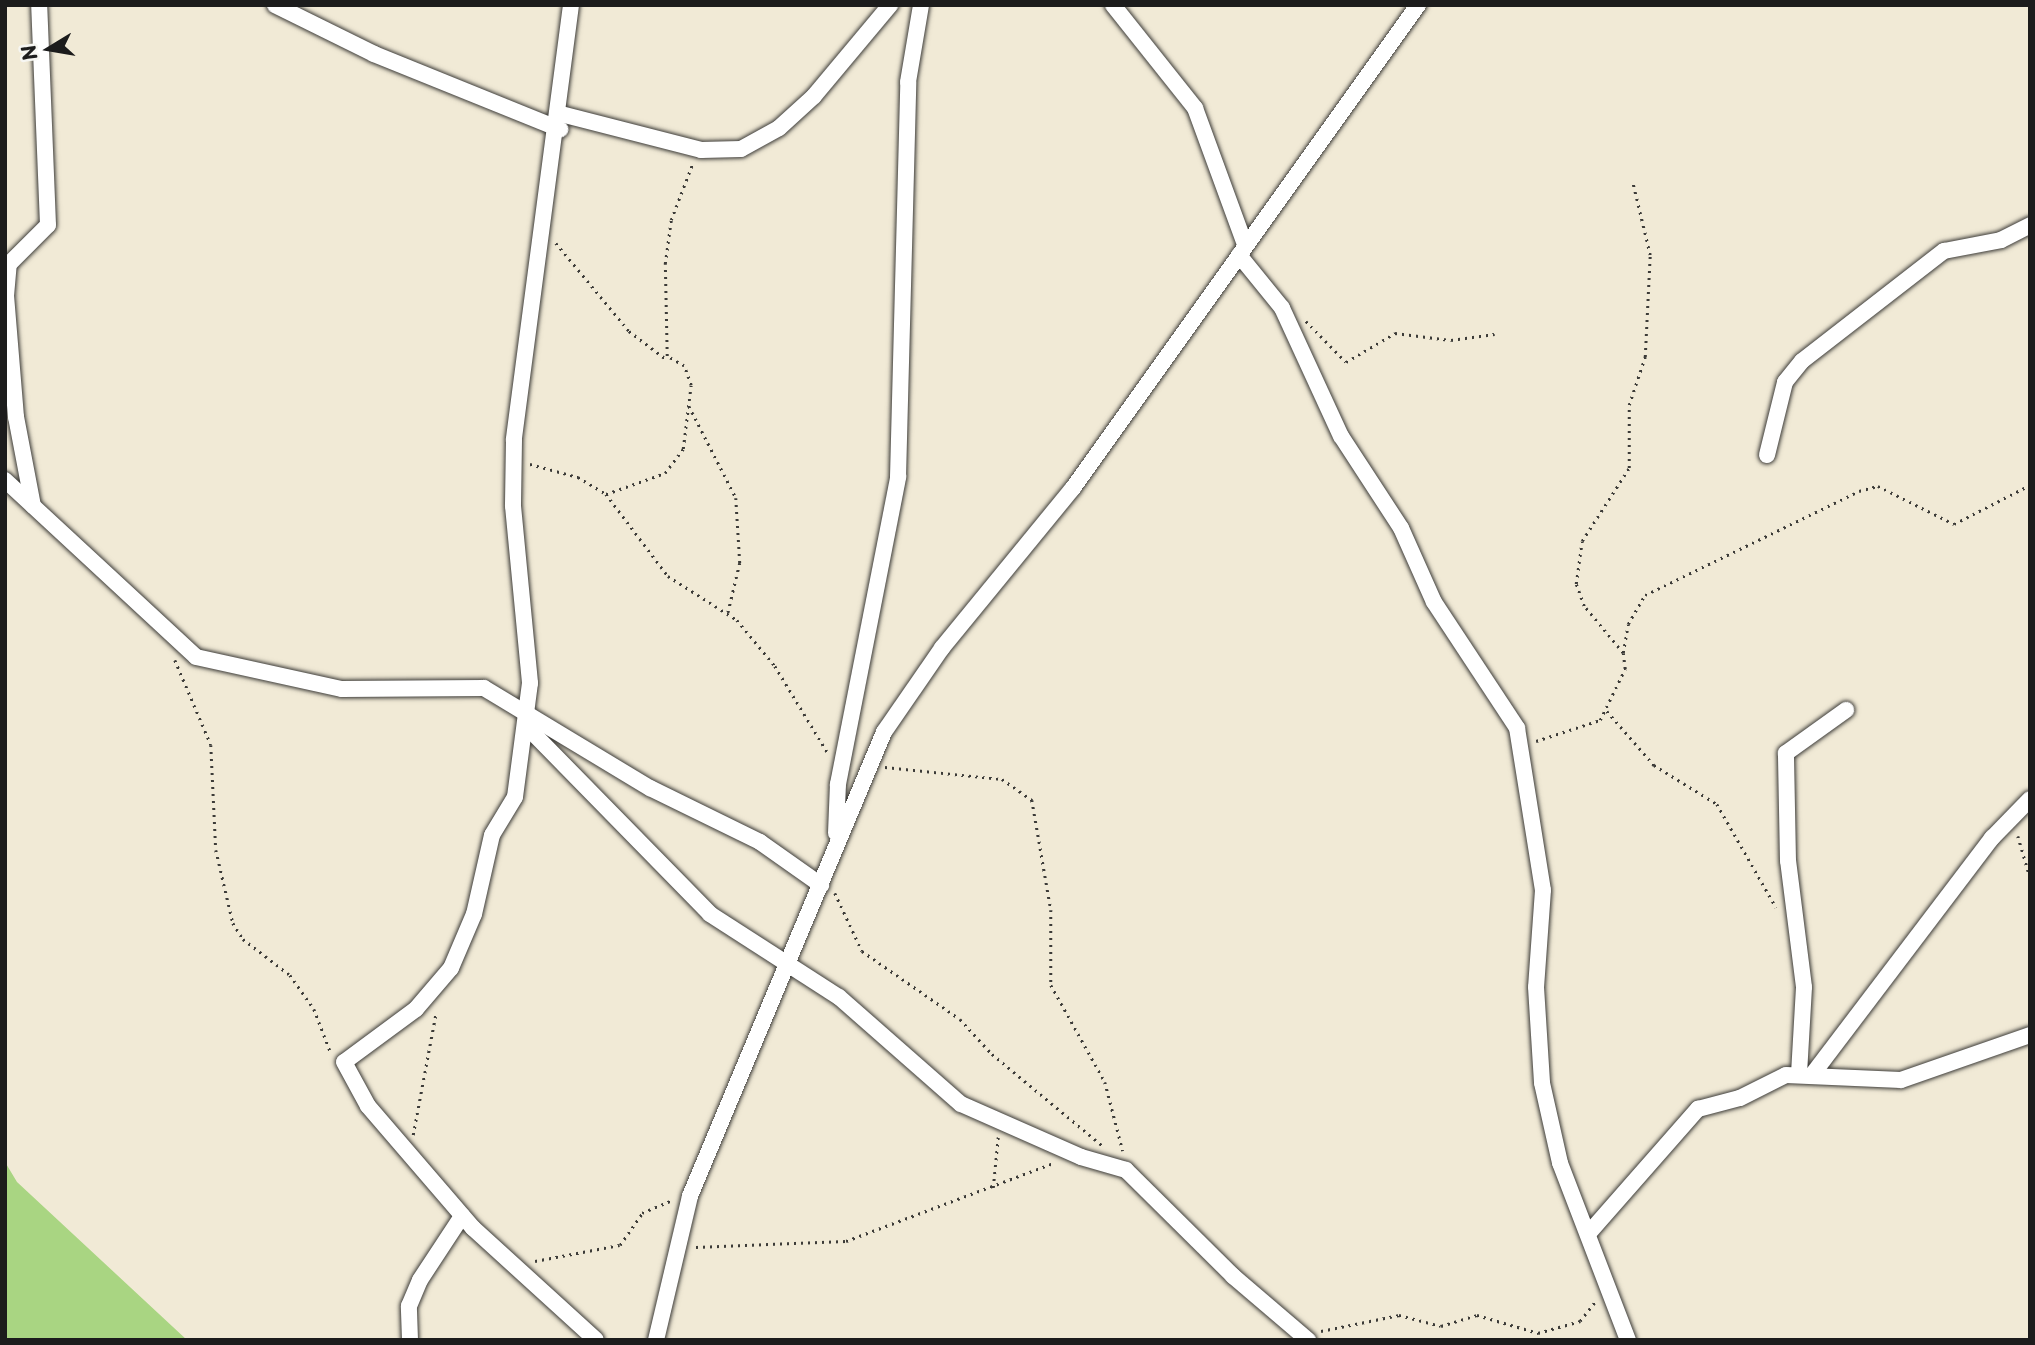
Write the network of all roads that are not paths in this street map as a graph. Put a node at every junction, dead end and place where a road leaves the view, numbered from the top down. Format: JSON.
{"nodes":[{"id":1,"x":39,"y":5,"type":"edge"},
{"id":2,"x":275,"y":5,"type":"edge"},
{"id":3,"x":571,"y":5,"type":"edge"},
{"id":4,"x":890,"y":5,"type":"edge"},
{"id":5,"x":921,"y":5,"type":"edge"},
{"id":6,"x":1114,"y":5,"type":"edge"},
{"id":7,"x":1418,"y":5,"type":"edge"},
{"id":8,"x":560,"y":121,"type":"junction"},
{"id":9,"x":2030,"y":225,"type":"edge"},
{"id":10,"x":1242,"y":250,"type":"junction"},
{"id":11,"x":7,"y":259,"type":"edge"},
{"id":12,"x":1768,"y":455,"type":"dead end"},
{"id":13,"x":5,"y":480,"type":"edge"},
{"id":14,"x":33,"y":506,"type":"junction"},
{"id":15,"x":1846,"y":710,"type":"dead end"},
{"id":16,"x":527,"y":721,"type":"junction"},
{"id":17,"x":2030,"y":799,"type":"edge"},
{"id":18,"x":836,"y":839,"type":"junction"},
{"id":19,"x":821,"y":885,"type":"junction"},
{"id":20,"x":790,"y":962,"type":"junction"},
{"id":21,"x":2030,"y":1035,"type":"edge"},
{"id":22,"x":1806,"y":1074,"type":"junction"},
{"id":23,"x":462,"y":1216,"type":"junction"},
{"id":24,"x":1588,"y":1234,"type":"junction"},
{"id":25,"x":1304,"y":1336,"type":"edge"},
{"id":26,"x":410,"y":1340,"type":"edge"},
{"id":27,"x":596,"y":1340,"type":"edge"},
{"id":28,"x":656,"y":1340,"type":"edge"},
{"id":29,"x":1628,"y":1340,"type":"edge"}],
"edges":[{"from":1,"to":11,"type":"street"},
{"from":2,"to":8,"type":"street"},
{"from":3,"to":8,"type":"street"},
{"from":4,"to":8,"type":"street"},
{"from":5,"to":18,"type":"street"},
{"from":6,"to":10,"type":"street"},
{"from":7,"to":10,"type":"street"},
{"from":8,"to":16,"type":"street"},
{"from":9,"to":12,"type":"street"},
{"from":10,"to":18,"type":"street"},
{"from":10,"to":24,"type":"street"},
{"from":11,"to":14,"type":"street"},
{"from":13,"to":14,"type":"street"},
{"from":14,"to":16,"type":"street"},
{"from":15,"to":22,"type":"street"},
{"from":16,"to":19,"type":"street"},
{"from":16,"to":20,"type":"street"},
{"from":16,"to":23,"type":"street"},
{"from":17,"to":22,"type":"street"},
{"from":18,"to":19,"type":"street"},
{"from":19,"to":20,"type":"street"},
{"from":20,"to":25,"type":"street"},
{"from":20,"to":28,"type":"street"},
{"from":21,"to":22,"type":"street"},
{"from":22,"to":24,"type":"street"},
{"from":23,"to":26,"type":"street"},
{"from":23,"to":27,"type":"street"},
{"from":24,"to":29,"type":"street"}]}
